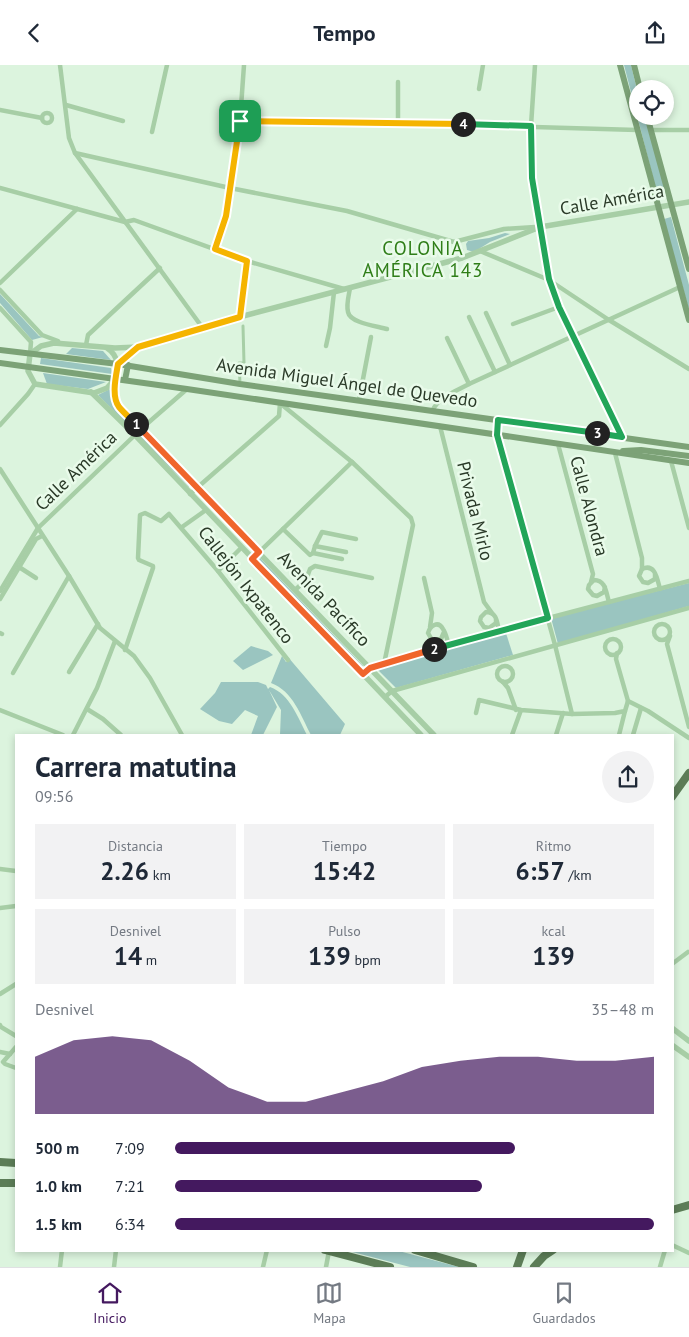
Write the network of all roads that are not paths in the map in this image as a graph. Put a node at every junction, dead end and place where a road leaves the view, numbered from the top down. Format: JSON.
{"nodes":[{"id":1,"x":60,"y":65,"type":"edge"},
{"id":2,"x":167,"y":65,"type":"edge"},
{"id":3,"x":244,"y":65,"type":"edge"},
{"id":4,"x":483,"y":65,"type":"edge"},
{"id":5,"x":535,"y":65,"type":"edge"},
{"id":6,"x":620,"y":65,"type":"edge"},
{"id":7,"x":634,"y":65,"type":"edge"},
{"id":8,"x":638,"y":80,"type":"edge"},
{"id":9,"x":398,"y":82,"type":"dead end"},
{"id":10,"x":479,"y":89,"type":"dead end"},
{"id":11,"x":66,"y":105,"type":"junction"},
{"id":12,"x":0,"y":110,"type":"edge"},
{"id":13,"x":42,"y":118,"type":"dead end"},
{"id":14,"x":123,"y":121,"type":"dead end"},
{"id":15,"x":240,"y":121,"type":"junction"},
{"id":16,"x":398,"y":123,"type":"junction"},
{"id":17,"x":650,"y":125,"type":"edge"},
{"id":18,"x":531,"y":126,"type":"junction"},
{"id":19,"x":637,"y":130,"type":"junction"},
{"id":20,"x":651,"y":130,"type":"junction"},
{"id":21,"x":689,"y":130,"type":"edge"},
{"id":22,"x":152,"y":132,"type":"dead end"},
{"id":23,"x":75,"y":153,"type":"junction"},
{"id":24,"x":0,"y":188,"type":"edge"},
{"id":25,"x":230,"y":188,"type":"junction"},
{"id":26,"x":689,"y":202,"type":"edge"},
{"id":27,"x":672,"y":205,"type":"junction"},
{"id":28,"x":657,"y":207,"type":"junction"},
{"id":29,"x":76,"y":209,"type":"junction"},
{"id":30,"x":125,"y":222,"type":"junction"},
{"id":31,"x":540,"y":227,"type":"junction"},
{"id":32,"x":454,"y":243,"type":"junction"},
{"id":33,"x":215,"y":249,"type":"junction"},
{"id":34,"x":480,"y":251,"type":"junction"},
{"id":35,"x":462,"y":258,"type":"junction"},
{"id":36,"x":247,"y":261,"type":"junction"},
{"id":37,"x":160,"y":268,"type":"junction"},
{"id":38,"x":689,"y":269,"type":"edge"},
{"id":39,"x":549,"y":279,"type":"junction"},
{"id":40,"x":0,"y":283,"type":"edge"},
{"id":41,"x":680,"y":287,"type":"junction"},
{"id":42,"x":348,"y":288,"type":"junction"},
{"id":43,"x":0,"y":290,"type":"edge"},
{"id":44,"x":334,"y":292,"type":"junction"},
{"id":45,"x":559,"y":307,"type":"junction"},
{"id":46,"x":0,"y":309,"type":"edge"},
{"id":47,"x":486,"y":313,"type":"dead end"},
{"id":48,"x":240,"y":317,"type":"junction"},
{"id":49,"x":469,"y":317,"type":"dead end"},
{"id":50,"x":609,"y":319,"type":"junction"},
{"id":51,"x":689,"y":320,"type":"edge"},
{"id":52,"x":513,"y":324,"type":"dead end"},
{"id":53,"x":243,"y":326,"type":"dead end"},
{"id":54,"x":202,"y":327,"type":"junction"},
{"id":55,"x":387,"y":329,"type":"dead end"},
{"id":56,"x":574,"y":336,"type":"junction"},
{"id":57,"x":371,"y":337,"type":"dead end"},
{"id":58,"x":448,"y":338,"type":"dead end"},
{"id":59,"x":61,"y":343,"type":"junction"},
{"id":60,"x":86,"y":345,"type":"junction"},
{"id":61,"x":326,"y":345,"type":"dead end"},
{"id":62,"x":105,"y":347,"type":"junction"},
{"id":63,"x":138,"y":347,"type":"junction"},
{"id":64,"x":0,"y":350,"type":"edge"},
{"id":65,"x":30,"y":354,"type":"junction"},
{"id":66,"x":0,"y":363,"type":"edge"},
{"id":67,"x":118,"y":364,"type":"junction"},
{"id":68,"x":128,"y":365,"type":"junction"},
{"id":69,"x":510,"y":365,"type":"junction"},
{"id":70,"x":28,"y":366,"type":"junction"},
{"id":71,"x":689,"y":369,"type":"edge"},
{"id":72,"x":494,"y":372,"type":"junction"},
{"id":73,"x":115,"y":379,"type":"junction"},
{"id":74,"x":125,"y":381,"type":"junction"},
{"id":75,"x":35,"y":384,"type":"junction"},
{"id":76,"x":240,"y":384,"type":"junction"},
{"id":77,"x":469,"y":384,"type":"junction"},
{"id":78,"x":187,"y":389,"type":"junction"},
{"id":79,"x":91,"y":392,"type":"junction"},
{"id":80,"x":359,"y":400,"type":"junction"},
{"id":81,"x":280,"y":403,"type":"junction"},
{"id":82,"x":432,"y":410,"type":"junction"},
{"id":83,"x":498,"y":420,"type":"junction"},
{"id":84,"x":0,"y":425,"type":"edge"},
{"id":85,"x":440,"y":426,"type":"junction"},
{"id":86,"x":142,"y":429,"type":"junction"},
{"id":87,"x":134,"y":435,"type":"junction"},
{"id":88,"x":497,"y":435,"type":"junction"},
{"id":89,"x":622,"y":437,"type":"junction"},
{"id":90,"x":558,"y":444,"type":"junction"},
{"id":91,"x":689,"y":447,"type":"edge"},
{"id":92,"x":615,"y":453,"type":"junction"},
{"id":93,"x":689,"y":456,"type":"edge"},
{"id":94,"x":671,"y":461,"type":"junction"},
{"id":95,"x":352,"y":462,"type":"junction"},
{"id":96,"x":689,"y":463,"type":"edge"},
{"id":97,"x":0,"y":469,"type":"edge"},
{"id":98,"x":198,"y":487,"type":"junction"},
{"id":99,"x":190,"y":494,"type":"junction"},
{"id":100,"x":206,"y":510,"type":"junction"},
{"id":101,"x":182,"y":527,"type":"junction"},
{"id":102,"x":38,"y":528,"type":"junction"},
{"id":103,"x":689,"y":528,"type":"edge"},
{"id":104,"x":283,"y":529,"type":"junction"},
{"id":105,"x":42,"y":535,"type":"junction"},
{"id":106,"x":356,"y":539,"type":"dead end"},
{"id":107,"x":315,"y":546,"type":"junction"},
{"id":108,"x":241,"y":548,"type":"junction"},
{"id":109,"x":259,"y":552,"type":"junction"},
{"id":110,"x":346,"y":552,"type":"dead end"},
{"id":111,"x":313,"y":553,"type":"junction"},
{"id":112,"x":642,"y":558,"type":"junction"},
{"id":113,"x":252,"y":559,"type":"junction"},
{"id":114,"x":342,"y":559,"type":"dead end"},
{"id":115,"x":19,"y":567,"type":"junction"},
{"id":116,"x":652,"y":568,"type":"junction"},
{"id":117,"x":642,"y":569,"type":"junction"},
{"id":118,"x":218,"y":571,"type":"junction"},
{"id":119,"x":593,"y":574,"type":"junction"},
{"id":120,"x":655,"y":574,"type":"junction"},
{"id":121,"x":69,"y":576,"type":"junction"},
{"id":122,"x":36,"y":578,"type":"dead end"},
{"id":123,"x":372,"y":578,"type":"dead end"},
{"id":124,"x":424,"y":578,"type":"dead end"},
{"id":125,"x":640,"y":579,"type":"junction"},
{"id":126,"x":601,"y":581,"type":"junction"},
{"id":127,"x":689,"y":581,"type":"edge"},
{"id":128,"x":591,"y":582,"type":"junction"},
{"id":129,"x":605,"y":587,"type":"junction"},
{"id":130,"x":660,"y":589,"type":"junction"},
{"id":131,"x":295,"y":590,"type":"junction"},
{"id":132,"x":0,"y":591,"type":"edge"},
{"id":133,"x":590,"y":592,"type":"junction"},
{"id":134,"x":644,"y":593,"type":"junction"},
{"id":135,"x":0,"y":599,"type":"edge"},
{"id":136,"x":484,"y":602,"type":"junction"},
{"id":137,"x":609,"y":602,"type":"junction"},
{"id":138,"x":594,"y":606,"type":"junction"},
{"id":139,"x":689,"y":608,"type":"edge"},
{"id":140,"x":432,"y":613,"type":"junction"},
{"id":141,"x":492,"y":613,"type":"junction"},
{"id":142,"x":483,"y":614,"type":"junction"},
{"id":143,"x":664,"y":614,"type":"junction"},
{"id":144,"x":548,"y":618,"type":"junction"},
{"id":145,"x":651,"y":618,"type":"junction"},
{"id":146,"x":496,"y":619,"type":"junction"},
{"id":147,"x":98,"y":624,"type":"junction"},
{"id":148,"x":481,"y":624,"type":"junction"},
{"id":149,"x":440,"y":626,"type":"junction"},
{"id":150,"x":667,"y":626,"type":"junction"},
{"id":151,"x":430,"y":627,"type":"junction"},
{"id":152,"x":614,"y":629,"type":"junction"},
{"id":153,"x":655,"y":629,"type":"junction"},
{"id":154,"x":499,"y":631,"type":"junction"},
{"id":155,"x":444,"y":632,"type":"junction"},
{"id":156,"x":602,"y":632,"type":"junction"},
{"id":157,"x":484,"y":635,"type":"junction"},
{"id":158,"x":670,"y":636,"type":"junction"},
{"id":159,"x":429,"y":637,"type":"junction"},
{"id":160,"x":658,"y":639,"type":"junction"},
{"id":161,"x":617,"y":640,"type":"junction"},
{"id":162,"x":115,"y":641,"type":"junction"},
{"id":163,"x":605,"y":644,"type":"junction"},
{"id":164,"x":667,"y":644,"type":"junction"},
{"id":165,"x":449,"y":645,"type":"junction"},
{"id":166,"x":555,"y":645,"type":"junction"},
{"id":167,"x":433,"y":649,"type":"junction"},
{"id":168,"x":125,"y":650,"type":"junction"},
{"id":169,"x":615,"y":654,"type":"junction"},
{"id":170,"x":507,"y":658,"type":"junction"},
{"id":171,"x":288,"y":660,"type":"dead end"},
{"id":172,"x":494,"y":662,"type":"junction"},
{"id":173,"x":384,"y":664,"type":"junction"},
{"id":174,"x":509,"y":667,"type":"junction"},
{"id":175,"x":370,"y":668,"type":"junction"},
{"id":176,"x":497,"y":671,"type":"junction"},
{"id":177,"x":69,"y":672,"type":"dead end"},
{"id":178,"x":13,"y":673,"type":"dead end"},
{"id":179,"x":363,"y":674,"type":"junction"},
{"id":180,"x":509,"y":680,"type":"junction"},
{"id":181,"x":501,"y":681,"type":"junction"},
{"id":182,"x":508,"y":688,"type":"junction"},
{"id":183,"x":392,"y":691,"type":"junction"},
{"id":184,"x":385,"y":697,"type":"junction"},
{"id":185,"x":628,"y":701,"type":"junction"},
{"id":186,"x":641,"y":707,"type":"junction"},
{"id":187,"x":87,"y":709,"type":"junction"},
{"id":188,"x":0,"y":710,"type":"edge"},
{"id":189,"x":518,"y":710,"type":"junction"},
{"id":190,"x":626,"y":711,"type":"junction"},
{"id":191,"x":476,"y":713,"type":"dead end"},
{"id":192,"x":563,"y":713,"type":"junction"},
{"id":193,"x":572,"y":714,"type":"junction"},
{"id":194,"x":689,"y":727,"type":"edge"},
{"id":195,"x":60,"y":734,"type":"edge"},
{"id":196,"x":74,"y":734,"type":"edge"},
{"id":197,"x":120,"y":734,"type":"edge"},
{"id":198,"x":181,"y":734,"type":"edge"},
{"id":199,"x":420,"y":734,"type":"edge"},
{"id":200,"x":433,"y":734,"type":"edge"},
{"id":201,"x":512,"y":734,"type":"edge"},
{"id":202,"x":556,"y":734,"type":"edge"},
{"id":203,"x":619,"y":734,"type":"edge"},
{"id":204,"x":634,"y":734,"type":"edge"},
{"id":205,"x":689,"y":738,"type":"edge"},
{"id":206,"x":689,"y":773,"type":"edge"},
{"id":207,"x":674,"y":794,"type":"edge"},
{"id":208,"x":0,"y":869,"type":"edge"},
{"id":209,"x":15,"y":871,"type":"edge"},
{"id":210,"x":15,"y":906,"type":"edge"},
{"id":211,"x":0,"y":909,"type":"edge"},
{"id":212,"x":688,"y":952,"type":"edge"},
{"id":213,"x":674,"y":962,"type":"edge"},
{"id":214,"x":15,"y":985,"type":"edge"},
{"id":215,"x":0,"y":994,"type":"edge"},
{"id":216,"x":0,"y":1025,"type":"edge"},
{"id":217,"x":674,"y":1030,"type":"edge"},
{"id":218,"x":15,"y":1035,"type":"edge"},
{"id":219,"x":689,"y":1041,"type":"edge"},
{"id":220,"x":674,"y":1046,"type":"edge"},
{"id":221,"x":15,"y":1050,"type":"edge"},
{"id":222,"x":0,"y":1053,"type":"edge"},
{"id":223,"x":10,"y":1054,"type":"junction"},
{"id":224,"x":689,"y":1057,"type":"edge"},
{"id":225,"x":15,"y":1068,"type":"edge"},
{"id":226,"x":0,"y":1162,"type":"edge"},
{"id":227,"x":15,"y":1163,"type":"edge"},
{"id":228,"x":0,"y":1183,"type":"edge"},
{"id":229,"x":15,"y":1183,"type":"edge"},
{"id":230,"x":689,"y":1205,"type":"edge"},
{"id":231,"x":674,"y":1209,"type":"edge"},
{"id":232,"x":674,"y":1246,"type":"edge"},
{"id":233,"x":62,"y":1252,"type":"edge"},
{"id":234,"x":116,"y":1252,"type":"edge"},
{"id":235,"x":267,"y":1252,"type":"edge"},
{"id":236,"x":327,"y":1252,"type":"edge"},
{"id":237,"x":331,"y":1252,"type":"edge"},
{"id":238,"x":422,"y":1252,"type":"edge"},
{"id":239,"x":523,"y":1252,"type":"edge"},
{"id":240,"x":550,"y":1252,"type":"edge"},
{"id":241,"x":664,"y":1252,"type":"edge"},
{"id":242,"x":689,"y":1253,"type":"edge"},
{"id":243,"x":60,"y":1267,"type":"edge"},
{"id":244,"x":114,"y":1267,"type":"edge"},
{"id":245,"x":263,"y":1267,"type":"edge"},
{"id":246,"x":326,"y":1267,"type":"edge"},
{"id":247,"x":390,"y":1267,"type":"edge"},
{"id":248,"x":472,"y":1267,"type":"edge"},
{"id":249,"x":517,"y":1267,"type":"edge"},
{"id":250,"x":534,"y":1267,"type":"edge"},
{"id":251,"x":660,"y":1267,"type":"edge"}],
"edges":[{"from":1,"to":11,"type":"street"},
{"from":2,"to":22,"type":"street"},
{"from":3,"to":15,"type":"street"},
{"from":4,"to":10,"type":"street"},
{"from":5,"to":18,"type":"street"},
{"from":6,"to":19,"type":"main road"},
{"from":7,"to":8,"type":"main road"},
{"from":9,"to":16,"type":"street"},
{"from":11,"to":14,"type":"street"},
{"from":11,"to":23,"type":"street"},
{"from":12,"to":13,"type":"street"},
{"from":15,"to":16,"type":"street"},
{"from":15,"to":25,"type":"street"},
{"from":16,"to":18,"type":"street"},
{"from":17,"to":20,"type":"main road"},
{"from":18,"to":19,"type":"street"},
{"from":18,"to":31,"type":"street"},
{"from":19,"to":28,"type":"main road"},
{"from":20,"to":21,"type":"street"},
{"from":20,"to":27,"type":"main road"},
{"from":23,"to":25,"type":"street"},
{"from":23,"to":30,"type":"street"},
{"from":24,"to":29,"type":"street"},
{"from":25,"to":32,"type":"street"},
{"from":25,"to":33,"type":"street"},
{"from":26,"to":27,"type":"street","name":"Calle América"},
{"from":27,"to":28,"type":"street","name":"Calle América"},
{"from":27,"to":38,"type":"main road"},
{"from":28,"to":31,"type":"street","name":"Calle América"},
{"from":28,"to":41,"type":"main road"},
{"from":29,"to":30,"type":"street"},
{"from":29,"to":40,"type":"street"},
{"from":30,"to":33,"type":"street"},
{"from":30,"to":37,"type":"street"},
{"from":31,"to":32,"type":"street"},
{"from":31,"to":34,"type":"street","name":"Calle América"},
{"from":31,"to":39,"type":"street"},
{"from":32,"to":35,"type":"street"},
{"from":33,"to":36,"type":"street"},
{"from":34,"to":35,"type":"street","name":"Calle América"},
{"from":34,"to":39,"type":"street"},
{"from":35,"to":42,"type":"street","name":"Calle América"},
{"from":36,"to":42,"type":"street"},
{"from":36,"to":48,"type":"street"},
{"from":37,"to":54,"type":"street"},
{"from":37,"to":60,"type":"street"},
{"from":39,"to":45,"type":"street"},
{"from":39,"to":50,"type":"street"},
{"from":41,"to":50,"type":"street"},
{"from":41,"to":51,"type":"main road"},
{"from":42,"to":44,"type":"street","name":"Calle América"},
{"from":42,"to":55,"type":"street"},
{"from":43,"to":59,"type":"street"},
{"from":44,"to":48,"type":"street","name":"Calle América"},
{"from":44,"to":61,"type":"street"},
{"from":45,"to":52,"type":"street"},
{"from":45,"to":56,"type":"street"},
{"from":46,"to":65,"type":"street"},
{"from":47,"to":69,"type":"street"},
{"from":48,"to":54,"type":"street","name":"Calle América"},
{"from":49,"to":72,"type":"street"},
{"from":50,"to":56,"type":"street"},
{"from":50,"to":71,"type":"street"},
{"from":53,"to":76,"type":"street"},
{"from":54,"to":63,"type":"street","name":"Calle América"},
{"from":56,"to":69,"type":"street"},
{"from":56,"to":89,"type":"street"},
{"from":57,"to":80,"type":"street"},
{"from":58,"to":77,"type":"street"},
{"from":59,"to":60,"type":"street","name":"Calle América"},
{"from":59,"to":65,"type":"street","name":"Calle América"},
{"from":60,"to":62,"type":"street","name":"Calle América"},
{"from":62,"to":63,"type":"street","name":"Calle América"},
{"from":62,"to":67,"type":"street"},
{"from":63,"to":67,"type":"street","name":"Calle América"},
{"from":64,"to":65,"type":"main road","name":"Avenida Miguel Ángel de Quevedo"},
{"from":65,"to":67,"type":"main road","name":"Avenida Miguel Ángel de Quevedo"},
{"from":65,"to":70,"type":"street"},
{"from":66,"to":70,"type":"main road","name":"Avenida Miguel Ángel de Quevedo"},
{"from":67,"to":68,"type":"main road","name":"Avenida Miguel Ángel de Quevedo"},
{"from":67,"to":73,"type":"street","name":"Avenida Pacífico"},
{"from":68,"to":74,"type":"main road"},
{"from":68,"to":76,"type":"main road","name":"Avenida Miguel Ángel de Quevedo"},
{"from":69,"to":72,"type":"street"},
{"from":70,"to":73,"type":"main road","name":"Avenida Miguel Ángel de Quevedo"},
{"from":70,"to":75,"type":"street"},
{"from":72,"to":77,"type":"street"},
{"from":73,"to":74,"type":"main road","name":"Avenida Miguel Ángel de Quevedo"},
{"from":73,"to":79,"type":"street"},
{"from":73,"to":86,"type":"street","name":"Avenida Pacífico"},
{"from":74,"to":78,"type":"main road","name":"Avenida Miguel Ángel de Quevedo"},
{"from":75,"to":79,"type":"street"},
{"from":75,"to":84,"type":"street"},
{"from":76,"to":80,"type":"main road","name":"Avenida Miguel Ángel de Quevedo"},
{"from":77,"to":82,"type":"street"},
{"from":78,"to":81,"type":"main road","name":"Avenida Miguel Ángel de Quevedo"},
{"from":78,"to":86,"type":"street","name":"Calle América"},
{"from":79,"to":87,"type":"street","name":"Avenida Pacífico"},
{"from":80,"to":82,"type":"main road","name":"Avenida Miguel Ángel de Quevedo"},
{"from":81,"to":85,"type":"main road","name":"Avenida Miguel Ángel de Quevedo"},
{"from":81,"to":95,"type":"street"},
{"from":81,"to":98,"type":"street"},
{"from":82,"to":83,"type":"main road","name":"Avenida Miguel Ángel de Quevedo"},
{"from":83,"to":88,"type":"street"},
{"from":83,"to":89,"type":"main road","name":"Avenida Miguel Ángel de Quevedo"},
{"from":85,"to":88,"type":"main road","name":"Avenida Miguel Ángel de Quevedo"},
{"from":85,"to":136,"type":"street","name":"Privada Mirlo"},
{"from":86,"to":98,"type":"street","name":"Avenida Pacífico"},
{"from":87,"to":99,"type":"street","name":"Avenida Pacífico"},
{"from":87,"to":102,"type":"street","name":"Calle América"},
{"from":88,"to":90,"type":"main road","name":"Avenida Miguel Ángel de Quevedo"},
{"from":88,"to":144,"type":"street"},
{"from":89,"to":91,"type":"main road","name":"Avenida Miguel Ángel de Quevedo"},
{"from":90,"to":92,"type":"main road","name":"Avenida Miguel Ángel de Quevedo"},
{"from":90,"to":119,"type":"street","name":"Calle Alondra"},
{"from":92,"to":93,"type":"main road"},
{"from":92,"to":94,"type":"main road","name":"Avenida Miguel Ángel de Quevedo"},
{"from":92,"to":112,"type":"street"},
{"from":94,"to":96,"type":"main road","name":"Avenida Miguel Ángel de Quevedo"},
{"from":94,"to":103,"type":"street"},
{"from":95,"to":104,"type":"street"},
{"from":95,"to":173,"type":"street"},
{"from":97,"to":102,"type":"street"},
{"from":98,"to":99,"type":"street"},
{"from":98,"to":109,"type":"street","name":"Avenida Pacífico"},
{"from":99,"to":100,"type":"street","name":"Avenida Pacífico"},
{"from":100,"to":101,"type":"street","name":"Callejón Ixpatenco"},
{"from":100,"to":108,"type":"street","name":"Avenida Pacífico"},
{"from":101,"to":118,"type":"street","name":"Callejón Ixpatenco"},
{"from":101,"to":168,"type":"street","name":"Callejón Ixpatenco"},
{"from":102,"to":105,"type":"street"},
{"from":102,"to":132,"type":"street","name":"Calle América"},
{"from":104,"to":109,"type":"street"},
{"from":104,"to":111,"type":"street"},
{"from":105,"to":115,"type":"street"},
{"from":105,"to":121,"type":"street"},
{"from":106,"to":107,"type":"street"},
{"from":107,"to":110,"type":"street"},
{"from":107,"to":111,"type":"street"},
{"from":108,"to":113,"type":"street","name":"Avenida Pacífico"},
{"from":108,"to":118,"type":"street"},
{"from":109,"to":113,"type":"street"},
{"from":109,"to":131,"type":"street","name":"Avenida Pacífico"},
{"from":111,"to":114,"type":"street"},
{"from":112,"to":116,"type":"street"},
{"from":112,"to":117,"type":"street"},
{"from":113,"to":179,"type":"street","name":"Avenida Pacífico"},
{"from":115,"to":122,"type":"street"},
{"from":115,"to":135,"type":"street"},
{"from":116,"to":117,"type":"street"},
{"from":116,"to":120,"type":"street"},
{"from":117,"to":125,"type":"street"},
{"from":118,"to":171,"type":"street","name":"Callejón Ixpatenco"},
{"from":119,"to":126,"type":"street","name":"Calle Alondra"},
{"from":119,"to":128,"type":"street","name":"Calle Alondra"},
{"from":120,"to":125,"type":"street"},
{"from":120,"to":130,"type":"street"},
{"from":121,"to":147,"type":"street"},
{"from":121,"to":178,"type":"street"},
{"from":123,"to":131,"type":"street"},
{"from":124,"to":140,"type":"street"},
{"from":125,"to":134,"type":"street"},
{"from":126,"to":128,"type":"street"},
{"from":126,"to":129,"type":"street"},
{"from":127,"to":130,"type":"street"},
{"from":128,"to":133,"type":"street"},
{"from":129,"to":133,"type":"street"},
{"from":129,"to":137,"type":"street"},
{"from":130,"to":134,"type":"street"},
{"from":131,"to":175,"type":"street","name":"Avenida Pacífico"},
{"from":133,"to":138,"type":"street"},
{"from":134,"to":137,"type":"street"},
{"from":136,"to":141,"type":"street","name":"Privada Mirlo"},
{"from":136,"to":142,"type":"street","name":"Privada Mirlo"},
{"from":137,"to":138,"type":"street"},
{"from":138,"to":144,"type":"street"},
{"from":139,"to":143,"type":"street"},
{"from":140,"to":149,"type":"street"},
{"from":140,"to":151,"type":"street"},
{"from":141,"to":142,"type":"street"},
{"from":141,"to":146,"type":"street"},
{"from":142,"to":148,"type":"street"},
{"from":143,"to":145,"type":"street"},
{"from":143,"to":150,"type":"street"},
{"from":144,"to":154,"type":"street"},
{"from":144,"to":166,"type":"street"},
{"from":145,"to":152,"type":"street"},
{"from":145,"to":153,"type":"street"},
{"from":146,"to":148,"type":"street"},
{"from":146,"to":154,"type":"street"},
{"from":147,"to":162,"type":"street"},
{"from":147,"to":177,"type":"street"},
{"from":148,"to":157,"type":"street"},
{"from":149,"to":151,"type":"street"},
{"from":149,"to":155,"type":"street"},
{"from":150,"to":153,"type":"street"},
{"from":150,"to":158,"type":"street"},
{"from":151,"to":159,"type":"street"},
{"from":152,"to":156,"type":"street"},
{"from":152,"to":161,"type":"street"},
{"from":153,"to":160,"type":"street"},
{"from":154,"to":157,"type":"street"},
{"from":155,"to":159,"type":"street"},
{"from":155,"to":165,"type":"street"},
{"from":156,"to":163,"type":"street"},
{"from":156,"to":166,"type":"street"},
{"from":157,"to":165,"type":"street"},
{"from":158,"to":160,"type":"street"},
{"from":158,"to":164,"type":"street"},
{"from":159,"to":167,"type":"street"},
{"from":160,"to":164,"type":"street"},
{"from":161,"to":163,"type":"street"},
{"from":161,"to":169,"type":"street"},
{"from":162,"to":168,"type":"street"},
{"from":162,"to":187,"type":"street"},
{"from":163,"to":169,"type":"street"},
{"from":164,"to":194,"type":"street"},
{"from":165,"to":167,"type":"street"},
{"from":166,"to":170,"type":"street"},
{"from":166,"to":193,"type":"street"},
{"from":167,"to":173,"type":"street"},
{"from":168,"to":198,"type":"street"},
{"from":169,"to":185,"type":"street"},
{"from":170,"to":172,"type":"street"},
{"from":170,"to":174,"type":"street"},
{"from":172,"to":176,"type":"street"},
{"from":172,"to":183,"type":"street"},
{"from":173,"to":175,"type":"street"},
{"from":174,"to":176,"type":"street"},
{"from":174,"to":180,"type":"street"},
{"from":175,"to":179,"type":"street"},
{"from":175,"to":183,"type":"street","name":"Avenida Pacífico"},
{"from":176,"to":181,"type":"street"},
{"from":179,"to":184,"type":"street","name":"Avenida Pacífico"},
{"from":180,"to":181,"type":"street"},
{"from":180,"to":182,"type":"street"},
{"from":181,"to":182,"type":"street"},
{"from":182,"to":189,"type":"street"},
{"from":183,"to":184,"type":"street"},
{"from":183,"to":200,"type":"street","name":"Avenida Pacífico"},
{"from":184,"to":199,"type":"street","name":"Avenida Pacífico"},
{"from":185,"to":186,"type":"street"},
{"from":185,"to":190,"type":"street"},
{"from":186,"to":204,"type":"street"},
{"from":186,"to":205,"type":"street"},
{"from":187,"to":196,"type":"street"},
{"from":187,"to":197,"type":"street"},
{"from":188,"to":195,"type":"street"},
{"from":189,"to":191,"type":"street"},
{"from":189,"to":192,"type":"street"},
{"from":189,"to":201,"type":"street"},
{"from":190,"to":193,"type":"street"},
{"from":190,"to":203,"type":"street"},
{"from":192,"to":193,"type":"street"},
{"from":192,"to":202,"type":"street"},
{"from":206,"to":207,"type":"main road"},
{"from":208,"to":209,"type":"street"},
{"from":210,"to":211,"type":"street"},
{"from":212,"to":213,"type":"street"},
{"from":214,"to":215,"type":"street"},
{"from":216,"to":218,"type":"street"},
{"from":217,"to":219,"type":"street"},
{"from":220,"to":224,"type":"street"},
{"from":221,"to":223,"type":"street"},
{"from":222,"to":223,"type":"street"},
{"from":223,"to":225,"type":"street"},
{"from":226,"to":227,"type":"main road"},
{"from":228,"to":229,"type":"main road"},
{"from":230,"to":231,"type":"main road"},
{"from":232,"to":242,"type":"street"},
{"from":233,"to":243,"type":"street"},
{"from":234,"to":244,"type":"street"},
{"from":235,"to":245,"type":"street"},
{"from":236,"to":246,"type":"street"},
{"from":237,"to":247,"type":"main road"},
{"from":238,"to":248,"type":"main road"},
{"from":239,"to":249,"type":"main road"},
{"from":240,"to":250,"type":"main road"},
{"from":241,"to":251,"type":"street"}]}
